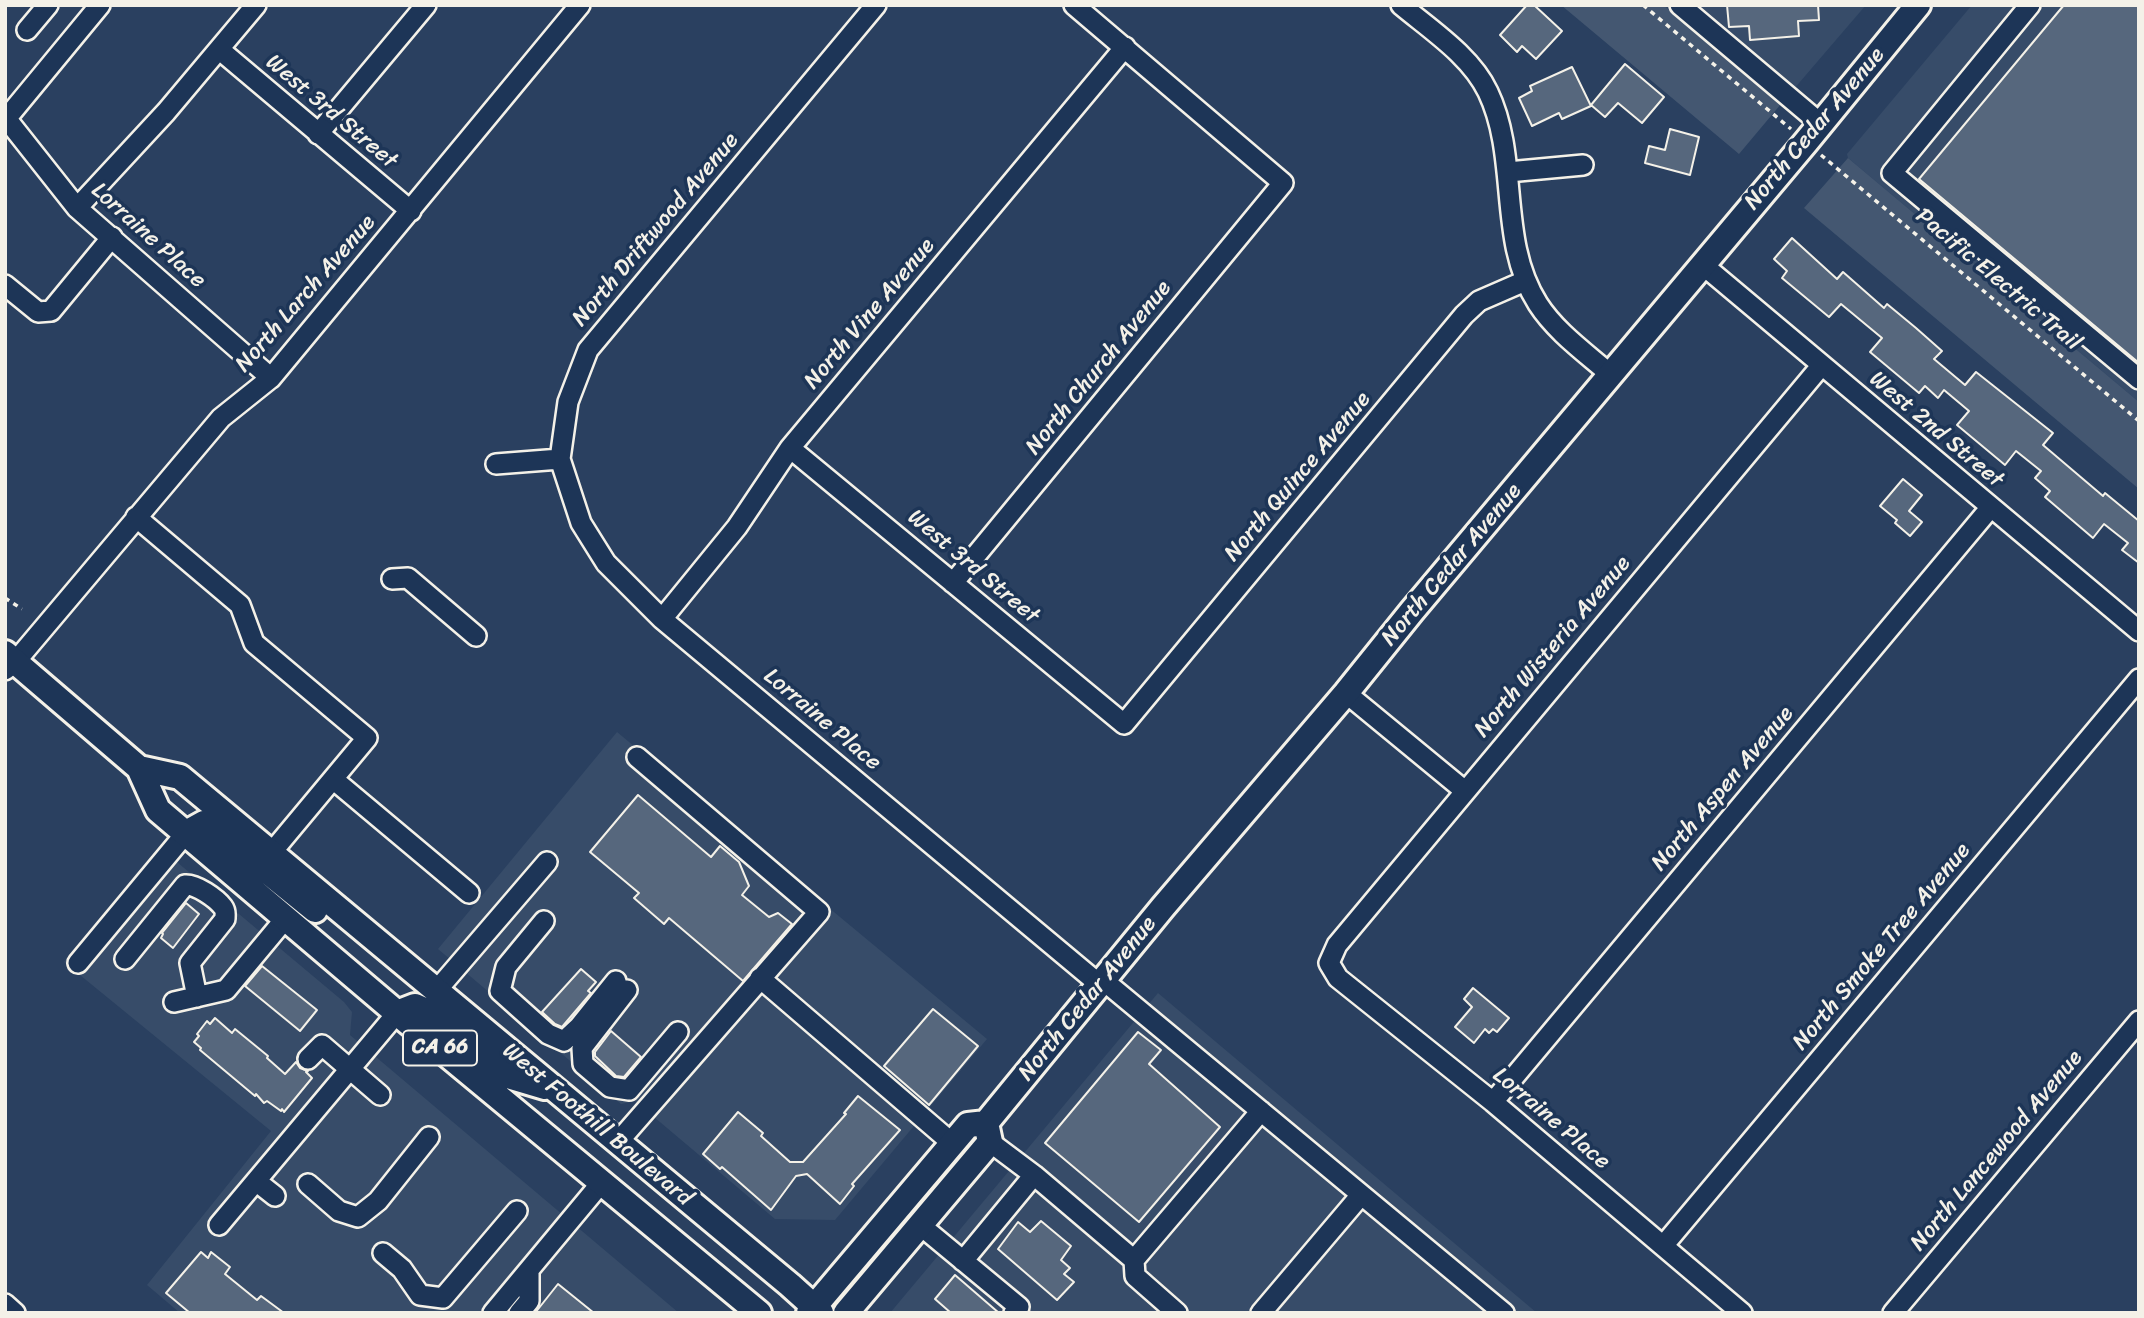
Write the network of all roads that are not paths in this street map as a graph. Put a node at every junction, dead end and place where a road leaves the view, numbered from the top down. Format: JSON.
{"nodes":[{"id":1,"x":48,"y":5,"type":"edge"},
{"id":2,"x":100,"y":5,"type":"edge"},
{"id":3,"x":256,"y":5,"type":"edge"},
{"id":4,"x":426,"y":5,"type":"edge"},
{"id":5,"x":580,"y":5,"type":"edge"},
{"id":6,"x":876,"y":5,"type":"edge"},
{"id":7,"x":1074,"y":5,"type":"edge"},
{"id":8,"x":1401,"y":5,"type":"edge"},
{"id":9,"x":1680,"y":5,"type":"edge"},
{"id":10,"x":1918,"y":5,"type":"edge"},
{"id":11,"x":2030,"y":5,"type":"edge"},
{"id":12,"x":27,"y":30,"type":"dead end"},
{"id":13,"x":1125,"y":47,"type":"junction"},
{"id":14,"x":220,"y":50,"type":"junction"},
{"id":15,"x":6,"y":118,"type":"edge"},
{"id":16,"x":1821,"y":124,"type":"junction"},
{"id":17,"x":318,"y":134,"type":"junction"},
{"id":18,"x":1583,"y":165,"type":"dead end"},
{"id":19,"x":1508,"y":172,"type":"junction"},
{"id":20,"x":77,"y":208,"type":"junction"},
{"id":21,"x":411,"y":211,"type":"junction"},
{"id":22,"x":112,"y":237,"type":"junction"},
{"id":23,"x":1703,"y":265,"type":"junction"},
{"id":24,"x":1525,"y":281,"type":"junction"},
{"id":25,"x":5,"y":285,"type":"edge"},
{"id":26,"x":1821,"y":366,"type":"junction"},
{"id":27,"x":1611,"y":375,"type":"junction"},
{"id":28,"x":271,"y":378,"type":"junction"},
{"id":29,"x":2139,"y":379,"type":"edge"},
{"id":30,"x":790,"y":448,"type":"junction"},
{"id":31,"x":560,"y":459,"type":"junction"},
{"id":32,"x":496,"y":464,"type":"dead end"},
{"id":33,"x":1991,"y":507,"type":"junction"},
{"id":34,"x":136,"y":517,"type":"junction"},
{"id":35,"x":391,"y":579,"type":"dead end"},
{"id":36,"x":954,"y":583,"type":"junction"},
{"id":37,"x":662,"y":619,"type":"junction"},
{"id":38,"x":2139,"y":631,"type":"edge"},
{"id":39,"x":476,"y":636,"type":"dead end"},
{"id":40,"x":9,"y":661,"type":"edge"},
{"id":41,"x":2139,"y":679,"type":"edge"},
{"id":42,"x":1346,"y":693,"type":"junction"},
{"id":43,"x":1124,"y":724,"type":"joint"},
{"id":44,"x":637,"y":757,"type":"dead end"},
{"id":45,"x":139,"y":768,"type":"junction"},
{"id":46,"x":333,"y":779,"type":"junction"},
{"id":47,"x":1465,"y":791,"type":"junction"},
{"id":48,"x":186,"y":833,"type":"junction"},
{"id":49,"x":272,"y":852,"type":"junction"},
{"id":50,"x":547,"y":862,"type":"dead end"},
{"id":51,"x":469,"y":893,"type":"dead end"},
{"id":52,"x":285,"y":919,"type":"junction"},
{"id":53,"x":544,"y":921,"type":"dead end"},
{"id":54,"x":360,"y":927,"type":"junction"},
{"id":55,"x":125,"y":959,"type":"dead end"},
{"id":56,"x":78,"y":963,"type":"dead end"},
{"id":57,"x":1329,"y":963,"type":"joint"},
{"id":58,"x":760,"y":978,"type":"junction"},
{"id":59,"x":1101,"y":982,"type":"junction"},
{"id":60,"x":437,"y":990,"type":"junction"},
{"id":61,"x":197,"y":997,"type":"junction"},
{"id":62,"x":174,"y":1002,"type":"dead end"},
{"id":63,"x":397,"y":1013,"type":"junction"},
{"id":64,"x":2139,"y":1021,"type":"edge"},
{"id":65,"x":678,"y":1032,"type":"dead end"},
{"id":66,"x":308,"y":1059,"type":"dead end"},
{"id":67,"x":349,"y":1069,"type":"junction"},
{"id":68,"x":556,"y":1090,"type":"junction"},
{"id":69,"x":380,"y":1095,"type":"dead end"},
{"id":70,"x":1493,"y":1102,"type":"junction"},
{"id":71,"x":1261,"y":1111,"type":"junction"},
{"id":72,"x":988,"y":1133,"type":"junction"},
{"id":73,"x":429,"y":1137,"type":"dead end"},
{"id":74,"x":618,"y":1142,"type":"junction"},
{"id":75,"x":952,"y":1143,"type":"junction"},
{"id":76,"x":1034,"y":1175,"type":"junction"},
{"id":77,"x":256,"y":1181,"type":"junction"},
{"id":78,"x":602,"y":1182,"type":"junction"},
{"id":79,"x":308,"y":1184,"type":"dead end"},
{"id":80,"x":1361,"y":1195,"type":"junction"},
{"id":81,"x":275,"y":1196,"type":"dead end"},
{"id":82,"x":517,"y":1211,"type":"dead end"},
{"id":83,"x":219,"y":1225,"type":"dead end"},
{"id":84,"x":920,"y":1225,"type":"junction"},
{"id":85,"x":1663,"y":1246,"type":"junction"},
{"id":86,"x":383,"y":1253,"type":"dead end"},
{"id":87,"x":1134,"y":1260,"type":"junction"},
{"id":88,"x":963,"y":1261,"type":"junction"},
{"id":89,"x":529,"y":1270,"type":"junction"},
{"id":90,"x":814,"y":1311,"type":"edge"},
{"id":91,"x":493,"y":1313,"type":"edge"},
{"id":92,"x":519,"y":1313,"type":"edge"},
{"id":93,"x":758,"y":1313,"type":"edge"},
{"id":94,"x":846,"y":1313,"type":"edge"},
{"id":95,"x":1014,"y":1313,"type":"edge"},
{"id":96,"x":1177,"y":1313,"type":"edge"},
{"id":97,"x":1261,"y":1313,"type":"edge"},
{"id":98,"x":1504,"y":1313,"type":"edge"},
{"id":99,"x":1742,"y":1313,"type":"edge"},
{"id":100,"x":1893,"y":1313,"type":"edge"}],
"edges":[{"from":1,"to":12,"type":"street"},
{"from":2,"to":15,"type":"street"},
{"from":3,"to":14,"type":"street"},
{"from":4,"to":17,"type":"street"},
{"from":5,"to":21,"type":"street","name":"North Larch Avenue"},
{"from":6,"to":31,"type":"street","name":"North Driftwood Avenue"},
{"from":7,"to":13,"type":"street"},
{"from":8,"to":19,"type":"street"},
{"from":9,"to":16,"type":"street"},
{"from":10,"to":16,"type":"main road","name":"North Cedar Avenue"},
{"from":11,"to":29,"type":"street"},
{"from":13,"to":30,"type":"street","name":"North Vine Avenue"},
{"from":13,"to":36,"type":"street","name":"North Church Avenue"},
{"from":14,"to":17,"type":"street","name":"West 3rd Street"},
{"from":14,"to":20,"type":"street"},
{"from":15,"to":20,"type":"street","name":"Lorraine Place"},
{"from":16,"to":23,"type":"main road","name":"North Cedar Avenue"},
{"from":17,"to":21,"type":"street","name":"West 3rd Street"},
{"from":18,"to":19,"type":"street"},
{"from":19,"to":24,"type":"street"},
{"from":20,"to":22,"type":"street","name":"Lorraine Place"},
{"from":21,"to":28,"type":"street","name":"North Larch Avenue"},
{"from":22,"to":25,"type":"street"},
{"from":22,"to":28,"type":"street","name":"Lorraine Place"},
{"from":23,"to":26,"type":"street","name":"West 2nd Street"},
{"from":23,"to":27,"type":"main road","name":"North Cedar Avenue"},
{"from":24,"to":27,"type":"street"},
{"from":24,"to":43,"type":"street","name":"North Quince Avenue"},
{"from":26,"to":33,"type":"street","name":"West 2nd Street"},
{"from":26,"to":47,"type":"street","name":"North Wisteria Avenue"},
{"from":27,"to":42,"type":"main road","name":"North Cedar Avenue"},
{"from":28,"to":34,"type":"street","name":"North Larch Avenue"},
{"from":30,"to":36,"type":"street","name":"West 3rd Street"},
{"from":30,"to":37,"type":"street","name":"North Vine Avenue"},
{"from":31,"to":32,"type":"street"},
{"from":31,"to":37,"type":"street","name":"Lorraine Place"},
{"from":33,"to":38,"type":"street","name":"West 2nd Street"},
{"from":33,"to":70,"type":"street","name":"North Aspen Avenue"},
{"from":34,"to":40,"type":"street","name":"North Larch Avenue"},
{"from":34,"to":46,"type":"street"},
{"from":35,"to":39,"type":"street"},
{"from":36,"to":43,"type":"street","name":"West 3rd Street"},
{"from":37,"to":59,"type":"street","name":"Lorraine Place"},
{"from":40,"to":45,"type":"main road","name":"West Foothill Boulevard"},
{"from":41,"to":85,"type":"street","name":"North Smoke Tree Avenue"},
{"from":42,"to":47,"type":"street"},
{"from":42,"to":59,"type":"main road","name":"North Cedar Avenue"},
{"from":44,"to":58,"type":"street"},
{"from":45,"to":48,"type":"main road","name":"West Foothill Boulevard","number":"CA 66"},
{"from":45,"to":49,"type":"main road","name":"West Foothill Boulevard"},
{"from":46,"to":49,"type":"street"},
{"from":46,"to":51,"type":"street"},
{"from":47,"to":57,"type":"street","name":"North Wisteria Avenue"},
{"from":48,"to":52,"type":"main road","name":"West Foothill Boulevard","number":"CA 66"},
{"from":48,"to":54,"type":"main road"},
{"from":48,"to":56,"type":"street"},
{"from":49,"to":54,"type":"main road","name":"West Foothill Boulevard"},
{"from":50,"to":60,"type":"street"},
{"from":52,"to":61,"type":"street"},
{"from":52,"to":63,"type":"main road","name":"West Foothill Boulevard","number":"CA 66"},
{"from":53,"to":65,"type":"street"},
{"from":54,"to":60,"type":"main road","name":"West Foothill Boulevard"},
{"from":55,"to":61,"type":"street"},
{"from":57,"to":70,"type":"street","name":"Lorraine Place"},
{"from":58,"to":74,"type":"street"},
{"from":58,"to":75,"type":"street"},
{"from":59,"to":71,"type":"street","name":"Lorraine Place"},
{"from":59,"to":72,"type":"main road","name":"North Cedar Avenue"},
{"from":60,"to":68,"type":"main road","name":"West Foothill Boulevard"},
{"from":61,"to":62,"type":"street"},
{"from":63,"to":67,"type":"street"},
{"from":63,"to":68,"type":"main road"},
{"from":63,"to":78,"type":"main road","name":"West Foothill Boulevard","number":"CA 66"},
{"from":64,"to":100,"type":"street","name":"North Lancewood Avenue"},
{"from":66,"to":67,"type":"street"},
{"from":67,"to":69,"type":"street"},
{"from":67,"to":77,"type":"street"},
{"from":68,"to":74,"type":"main road","name":"West Foothill Boulevard"},
{"from":70,"to":85,"type":"street","name":"Lorraine Place"},
{"from":71,"to":80,"type":"street","name":"Lorraine Place"},
{"from":71,"to":87,"type":"street"},
{"from":72,"to":75,"type":"main road","name":"North Cedar Avenue"},
{"from":72,"to":76,"type":"street"},
{"from":72,"to":84,"type":"main road","name":"North Cedar Avenue"},
{"from":73,"to":79,"type":"street"},
{"from":74,"to":90,"type":"main road","name":"West Foothill Boulevard"},
{"from":75,"to":90,"type":"main road","name":"North Cedar Avenue"},
{"from":76,"to":87,"type":"street"},
{"from":76,"to":88,"type":"street"},
{"from":77,"to":81,"type":"street"},
{"from":77,"to":83,"type":"street"},
{"from":78,"to":89,"type":"street"},
{"from":78,"to":93,"type":"main road","name":"West Foothill Boulevard","number":"CA 66"},
{"from":80,"to":97,"type":"street"},
{"from":80,"to":98,"type":"street","name":"Lorraine Place"},
{"from":82,"to":86,"type":"street"},
{"from":84,"to":88,"type":"street"},
{"from":84,"to":94,"type":"main road","name":"North Cedar Avenue"},
{"from":85,"to":99,"type":"street","name":"Lorraine Place"},
{"from":87,"to":96,"type":"street"},
{"from":88,"to":95,"type":"street"},
{"from":89,"to":91,"type":"street"},
{"from":89,"to":92,"type":"street"}]}
